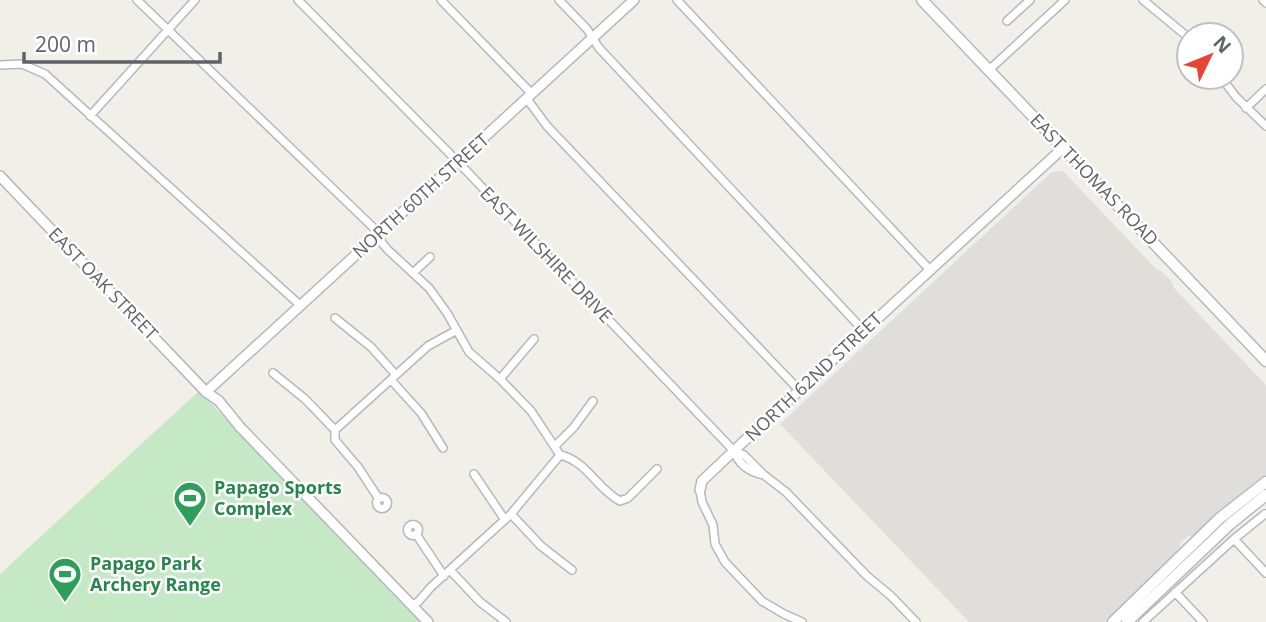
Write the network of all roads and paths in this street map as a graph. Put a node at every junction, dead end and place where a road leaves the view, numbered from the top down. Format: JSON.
{"nodes":[{"id":1,"x":137,"y":0,"type":"edge"},
{"id":2,"x":195,"y":0,"type":"edge"},
{"id":3,"x":298,"y":0,"type":"edge"},
{"id":4,"x":441,"y":0,"type":"edge"},
{"id":5,"x":559,"y":0,"type":"edge"},
{"id":6,"x":634,"y":0,"type":"edge"},
{"id":7,"x":677,"y":0,"type":"edge"},
{"id":8,"x":922,"y":0,"type":"edge"},
{"id":9,"x":1030,"y":0,"type":"edge"},
{"id":10,"x":1065,"y":0,"type":"edge"},
{"id":11,"x":1143,"y":0,"type":"edge"},
{"id":12,"x":1007,"y":21,"type":"dead end"},
{"id":13,"x":1175,"y":26,"type":"edge"},
{"id":14,"x":168,"y":30,"type":"junction"},
{"id":15,"x":593,"y":39,"type":"junction"},
{"id":16,"x":0,"y":65,"type":"edge"},
{"id":17,"x":989,"y":70,"type":"junction"},
{"id":18,"x":1266,"y":89,"type":"edge"},
{"id":19,"x":1232,"y":91,"type":"edge"},
{"id":20,"x":530,"y":97,"type":"junction"},
{"id":21,"x":1246,"y":108,"type":"junction"},
{"id":22,"x":90,"y":116,"type":"junction"},
{"id":23,"x":1266,"y":126,"type":"edge"},
{"id":24,"x":1063,"y":148,"type":"junction"},
{"id":25,"x":458,"y":162,"type":"junction"},
{"id":26,"x":0,"y":176,"type":"edge"},
{"id":27,"x":379,"y":234,"type":"junction"},
{"id":28,"x":430,"y":257,"type":"dead end"},
{"id":29,"x":930,"y":270,"type":"junction"},
{"id":30,"x":413,"y":272,"type":"junction"},
{"id":31,"x":301,"y":306,"type":"junction"},
{"id":32,"x":335,"y":318,"type":"dead end"},
{"id":33,"x":457,"y":330,"type":"junction"},
{"id":34,"x":864,"y":331,"type":"junction"},
{"id":35,"x":534,"y":339,"type":"dead end"},
{"id":36,"x":1266,"y":360,"type":"edge"},
{"id":37,"x":272,"y":373,"type":"dead end"},
{"id":38,"x":394,"y":377,"type":"junction"},
{"id":39,"x":500,"y":379,"type":"junction"},
{"id":40,"x":799,"y":390,"type":"junction"},
{"id":41,"x":206,"y":392,"type":"junction"},
{"id":42,"x":593,"y":401,"type":"dead end"},
{"id":43,"x":335,"y":430,"type":"junction"},
{"id":44,"x":555,"y":446,"type":"junction"},
{"id":45,"x":443,"y":448,"type":"dead end"},
{"id":46,"x":734,"y":451,"type":"junction"},
{"id":47,"x":560,"y":455,"type":"junction"},
{"id":48,"x":657,"y":468,"type":"dead end"},
{"id":49,"x":474,"y":474,"type":"dead end"},
{"id":50,"x":1266,"y":482,"type":"edge"},
{"id":51,"x":700,"y":490,"type":"joint"},
{"id":52,"x":1266,"y":495,"type":"edge"},
{"id":53,"x":379,"y":499,"type":"dead end"},
{"id":54,"x":1265,"y":514,"type":"edge"},
{"id":55,"x":1231,"y":516,"type":"junction"},
{"id":56,"x":508,"y":517,"type":"junction"},
{"id":57,"x":416,"y":534,"type":"dead end"},
{"id":58,"x":1234,"y":539,"type":"junction"},
{"id":59,"x":572,"y":570,"type":"dead end"},
{"id":60,"x":447,"y":573,"type":"junction"},
{"id":61,"x":1266,"y":573,"type":"edge"},
{"id":62,"x":1175,"y":592,"type":"junction"},
{"id":63,"x":412,"y":605,"type":"junction"},
{"id":64,"x":911,"y":620,"type":"edge"},
{"id":65,"x":428,"y":622,"type":"edge"},
{"id":66,"x":506,"y":622,"type":"edge"},
{"id":67,"x":803,"y":622,"type":"edge"},
{"id":68,"x":1113,"y":622,"type":"edge"},
{"id":69,"x":1127,"y":622,"type":"edge"},
{"id":70,"x":1143,"y":622,"type":"edge"},
{"id":71,"x":1203,"y":622,"type":"edge"}],
"edges":[{"from":1,"to":14,"type":"street"},
{"from":2,"to":14,"type":"street"},
{"from":3,"to":25,"type":"street","name":"EAST WILSHIRE DRIVE"},
{"from":4,"to":20,"type":"street"},
{"from":5,"to":15,"type":"street"},
{"from":6,"to":15,"type":"street","name":"NORTH 60TH STREET"},
{"from":7,"to":29,"type":"street"},
{"from":8,"to":17,"type":"main road","name":"EAST THOMAS ROAD"},
{"from":9,"to":12,"type":"street"},
{"from":10,"to":17,"type":"street"},
{"from":11,"to":13,"type":"street"},
{"from":14,"to":22,"type":"street"},
{"from":14,"to":27,"type":"street"},
{"from":15,"to":20,"type":"street","name":"NORTH 60TH STREET"},
{"from":15,"to":34,"type":"street"},
{"from":16,"to":22,"type":"street"},
{"from":17,"to":24,"type":"main road","name":"EAST THOMAS ROAD"},
{"from":18,"to":21,"type":"street"},
{"from":19,"to":21,"type":"street"},
{"from":20,"to":25,"type":"street","name":"NORTH 60TH STREET"},
{"from":20,"to":40,"type":"street"},
{"from":21,"to":23,"type":"street"},
{"from":22,"to":31,"type":"street"},
{"from":24,"to":29,"type":"street","name":"NORTH 62ND STREET"},
{"from":24,"to":36,"type":"main road","name":"EAST THOMAS ROAD"},
{"from":25,"to":27,"type":"street","name":"NORTH 60TH STREET"},
{"from":25,"to":46,"type":"street","name":"EAST WILSHIRE DRIVE"},
{"from":26,"to":41,"type":"street","name":"EAST OAK STREET"},
{"from":27,"to":30,"type":"street"},
{"from":27,"to":31,"type":"street","name":"NORTH 60TH STREET"},
{"from":28,"to":30,"type":"street"},
{"from":29,"to":34,"type":"street","name":"NORTH 62ND STREET"},
{"from":30,"to":33,"type":"street"},
{"from":31,"to":41,"type":"street","name":"NORTH 60TH STREET"},
{"from":32,"to":38,"type":"street"},
{"from":33,"to":38,"type":"street"},
{"from":33,"to":39,"type":"street"},
{"from":34,"to":40,"type":"street","name":"NORTH 62ND STREET"},
{"from":35,"to":39,"type":"street"},
{"from":37,"to":43,"type":"street"},
{"from":38,"to":43,"type":"street"},
{"from":38,"to":45,"type":"street"},
{"from":39,"to":44,"type":"street"},
{"from":40,"to":46,"type":"street","name":"NORTH 62ND STREET"},
{"from":41,"to":63,"type":"street","name":"EAST OAK STREET"},
{"from":42,"to":44,"type":"street"},
{"from":43,"to":53,"type":"street"},
{"from":44,"to":47,"type":"street"},
{"from":46,"to":51,"type":"street","name":"NORTH 62ND STREET"},
{"from":46,"to":64,"type":"street","name":"EAST WILSHIRE DRIVE"},
{"from":47,"to":48,"type":"street"},
{"from":47,"to":56,"type":"street"},
{"from":49,"to":56,"type":"street"},
{"from":50,"to":55,"type":"main road"},
{"from":51,"to":67,"type":"street","name":"NORTH 62ND STREET"},
{"from":52,"to":55,"type":"main road"},
{"from":54,"to":58,"type":"street"},
{"from":55,"to":68,"type":"main road"},
{"from":55,"to":69,"type":"main road"},
{"from":56,"to":59,"type":"street"},
{"from":56,"to":60,"type":"street"},
{"from":57,"to":60,"type":"street"},
{"from":58,"to":61,"type":"street"},
{"from":58,"to":62,"type":"street"},
{"from":60,"to":63,"type":"street"},
{"from":60,"to":66,"type":"street"},
{"from":62,"to":70,"type":"street"},
{"from":62,"to":71,"type":"street"},
{"from":63,"to":65,"type":"street","name":"EAST OAK STREET"}]}
